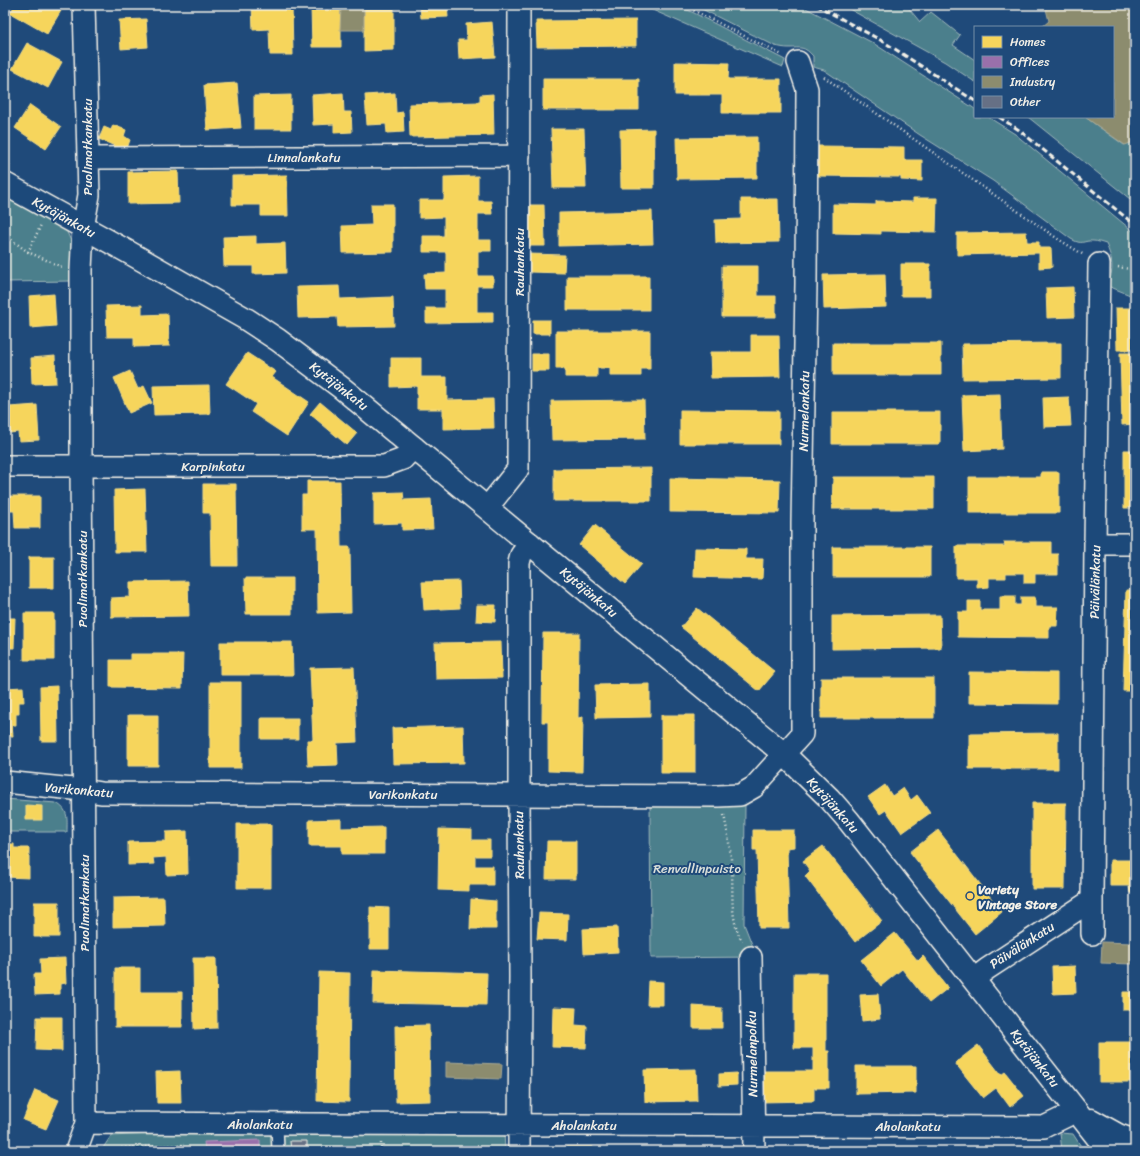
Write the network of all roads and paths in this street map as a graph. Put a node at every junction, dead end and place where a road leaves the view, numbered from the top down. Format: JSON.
{"nodes":[{"id":1,"x":84,"y":5,"type":"edge"},
{"id":2,"x":519,"y":5,"type":"edge"},
{"id":3,"x":683,"y":5,"type":"edge"},
{"id":4,"x":798,"y":62,"type":"junction"},
{"id":5,"x":519,"y":156,"type":"junction"},
{"id":6,"x":88,"y":158,"type":"junction"},
{"id":7,"x":5,"y":184,"type":"edge"},
{"id":8,"x":83,"y":228,"type":"junction"},
{"id":9,"x":5,"y":235,"type":"edge"},
{"id":10,"x":1099,"y":264,"type":"joint"},
{"id":11,"x":81,"y":270,"type":"junction"},
{"id":12,"x":414,"y":447,"type":"junction"},
{"id":13,"x":5,"y":466,"type":"edge"},
{"id":14,"x":81,"y":466,"type":"junction"},
{"id":15,"x":487,"y":508,"type":"junction"},
{"id":16,"x":530,"y":543,"type":"junction"},
{"id":17,"x":1095,"y":544,"type":"junction"},
{"id":18,"x":1135,"y":544,"type":"edge"},
{"id":19,"x":784,"y":754,"type":"junction"},
{"id":20,"x":5,"y":782,"type":"edge"},
{"id":21,"x":83,"y":790,"type":"junction"},
{"id":22,"x":519,"y":795,"type":"junction"},
{"id":23,"x":718,"y":796,"type":"junction"},
{"id":24,"x":1092,"y":900,"type":"junction"},
{"id":25,"x":1092,"y":934,"type":"dead end"},
{"id":26,"x":751,"y":957,"type":"joint"},
{"id":27,"x":974,"y":979,"type":"junction"},
{"id":28,"x":1077,"y":1110,"type":"junction"},
{"id":29,"x":86,"y":1123,"type":"junction"},
{"id":30,"x":277,"y":1124,"type":"junction"},
{"id":31,"x":519,"y":1125,"type":"junction"},
{"id":32,"x":754,"y":1125,"type":"junction"},
{"id":33,"x":380,"y":1140,"type":"dead end"},
{"id":34,"x":1135,"y":1141,"type":"edge"},
{"id":35,"x":182,"y":1145,"type":"dead end"},
{"id":36,"x":76,"y":1151,"type":"edge"},
{"id":37,"x":119,"y":1151,"type":"edge"},
{"id":38,"x":278,"y":1151,"type":"edge"},
{"id":39,"x":381,"y":1151,"type":"edge"},
{"id":40,"x":519,"y":1151,"type":"edge"},
{"id":41,"x":754,"y":1151,"type":"edge"},
{"id":42,"x":1115,"y":1151,"type":"edge"}],
"edges":[{"from":1,"to":6,"type":"street","name":"Puolimatkankatu"},
{"from":2,"to":5,"type":"street","name":"Rauhankatu"},
{"from":3,"to":4,"type":"path"},
{"from":4,"to":10,"type":"path"},
{"from":4,"to":19,"type":"street","name":"Nurmelankatu"},
{"from":5,"to":6,"type":"street","name":"Linnalankatu"},
{"from":5,"to":15,"type":"street","name":"Rauhankatu"},
{"from":6,"to":8,"type":"street","name":"Puolimatkankatu"},
{"from":7,"to":8,"type":"street","name":"Kytäjänkatu"},
{"from":8,"to":11,"type":"street","name":"Puolimatkankatu"},
{"from":8,"to":12,"type":"street","name":"Kytäjänkatu"},
{"from":9,"to":11,"type":"path"},
{"from":10,"to":17,"type":"street","name":"Päivälänkatu"},
{"from":11,"to":14,"type":"street","name":"Puolimatkankatu"},
{"from":12,"to":14,"type":"street","name":"Karpinkatu"},
{"from":12,"to":15,"type":"street","name":"Kytäjänkatu"},
{"from":13,"to":14,"type":"street","name":"Karpinkatu"},
{"from":14,"to":21,"type":"street","name":"Puolimatkankatu"},
{"from":15,"to":16,"type":"street","name":"Kytäjänkatu"},
{"from":16,"to":19,"type":"street","name":"Kytäjänkatu"},
{"from":16,"to":22,"type":"street","name":"Rauhankatu"},
{"from":17,"to":18,"type":"street"},
{"from":17,"to":24,"type":"street","name":"Päivälänkatu"},
{"from":19,"to":23,"type":"street","name":"Varikonkatu"},
{"from":19,"to":27,"type":"street","name":"Kytäjänkatu"},
{"from":20,"to":21,"type":"street","name":"Varikonkatu"},
{"from":21,"to":22,"type":"street","name":"Varikonkatu"},
{"from":21,"to":29,"type":"street","name":"Puolimatkankatu"},
{"from":22,"to":23,"type":"street","name":"Varikonkatu"},
{"from":22,"to":31,"type":"street","name":"Rauhankatu"},
{"from":23,"to":26,"type":"path"},
{"from":24,"to":25,"type":"street","name":"Päivälänkatu"},
{"from":24,"to":27,"type":"street","name":"Päivälänkatu"},
{"from":26,"to":32,"type":"street","name":"Nurmelanpolku"},
{"from":27,"to":28,"type":"street","name":"Kytäjänkatu"},
{"from":28,"to":32,"type":"street","name":"Aholankatu"},
{"from":28,"to":34,"type":"street","name":"Kytäjänkatu"},
{"from":28,"to":42,"type":"street","name":"Kytäjänkatu"},
{"from":29,"to":30,"type":"street","name":"Aholankatu"},
{"from":29,"to":36,"type":"street","name":"Puolimatkankatu"},
{"from":30,"to":31,"type":"street","name":"Aholankatu"},
{"from":30,"to":38,"type":"lane"},
{"from":31,"to":32,"type":"street","name":"Aholankatu"},
{"from":31,"to":40,"type":"street","name":"Rauhankatu"},
{"from":32,"to":41,"type":"street","name":"Nurmelanpolku"},
{"from":33,"to":39,"type":"path"},
{"from":35,"to":37,"type":"path"}]}
